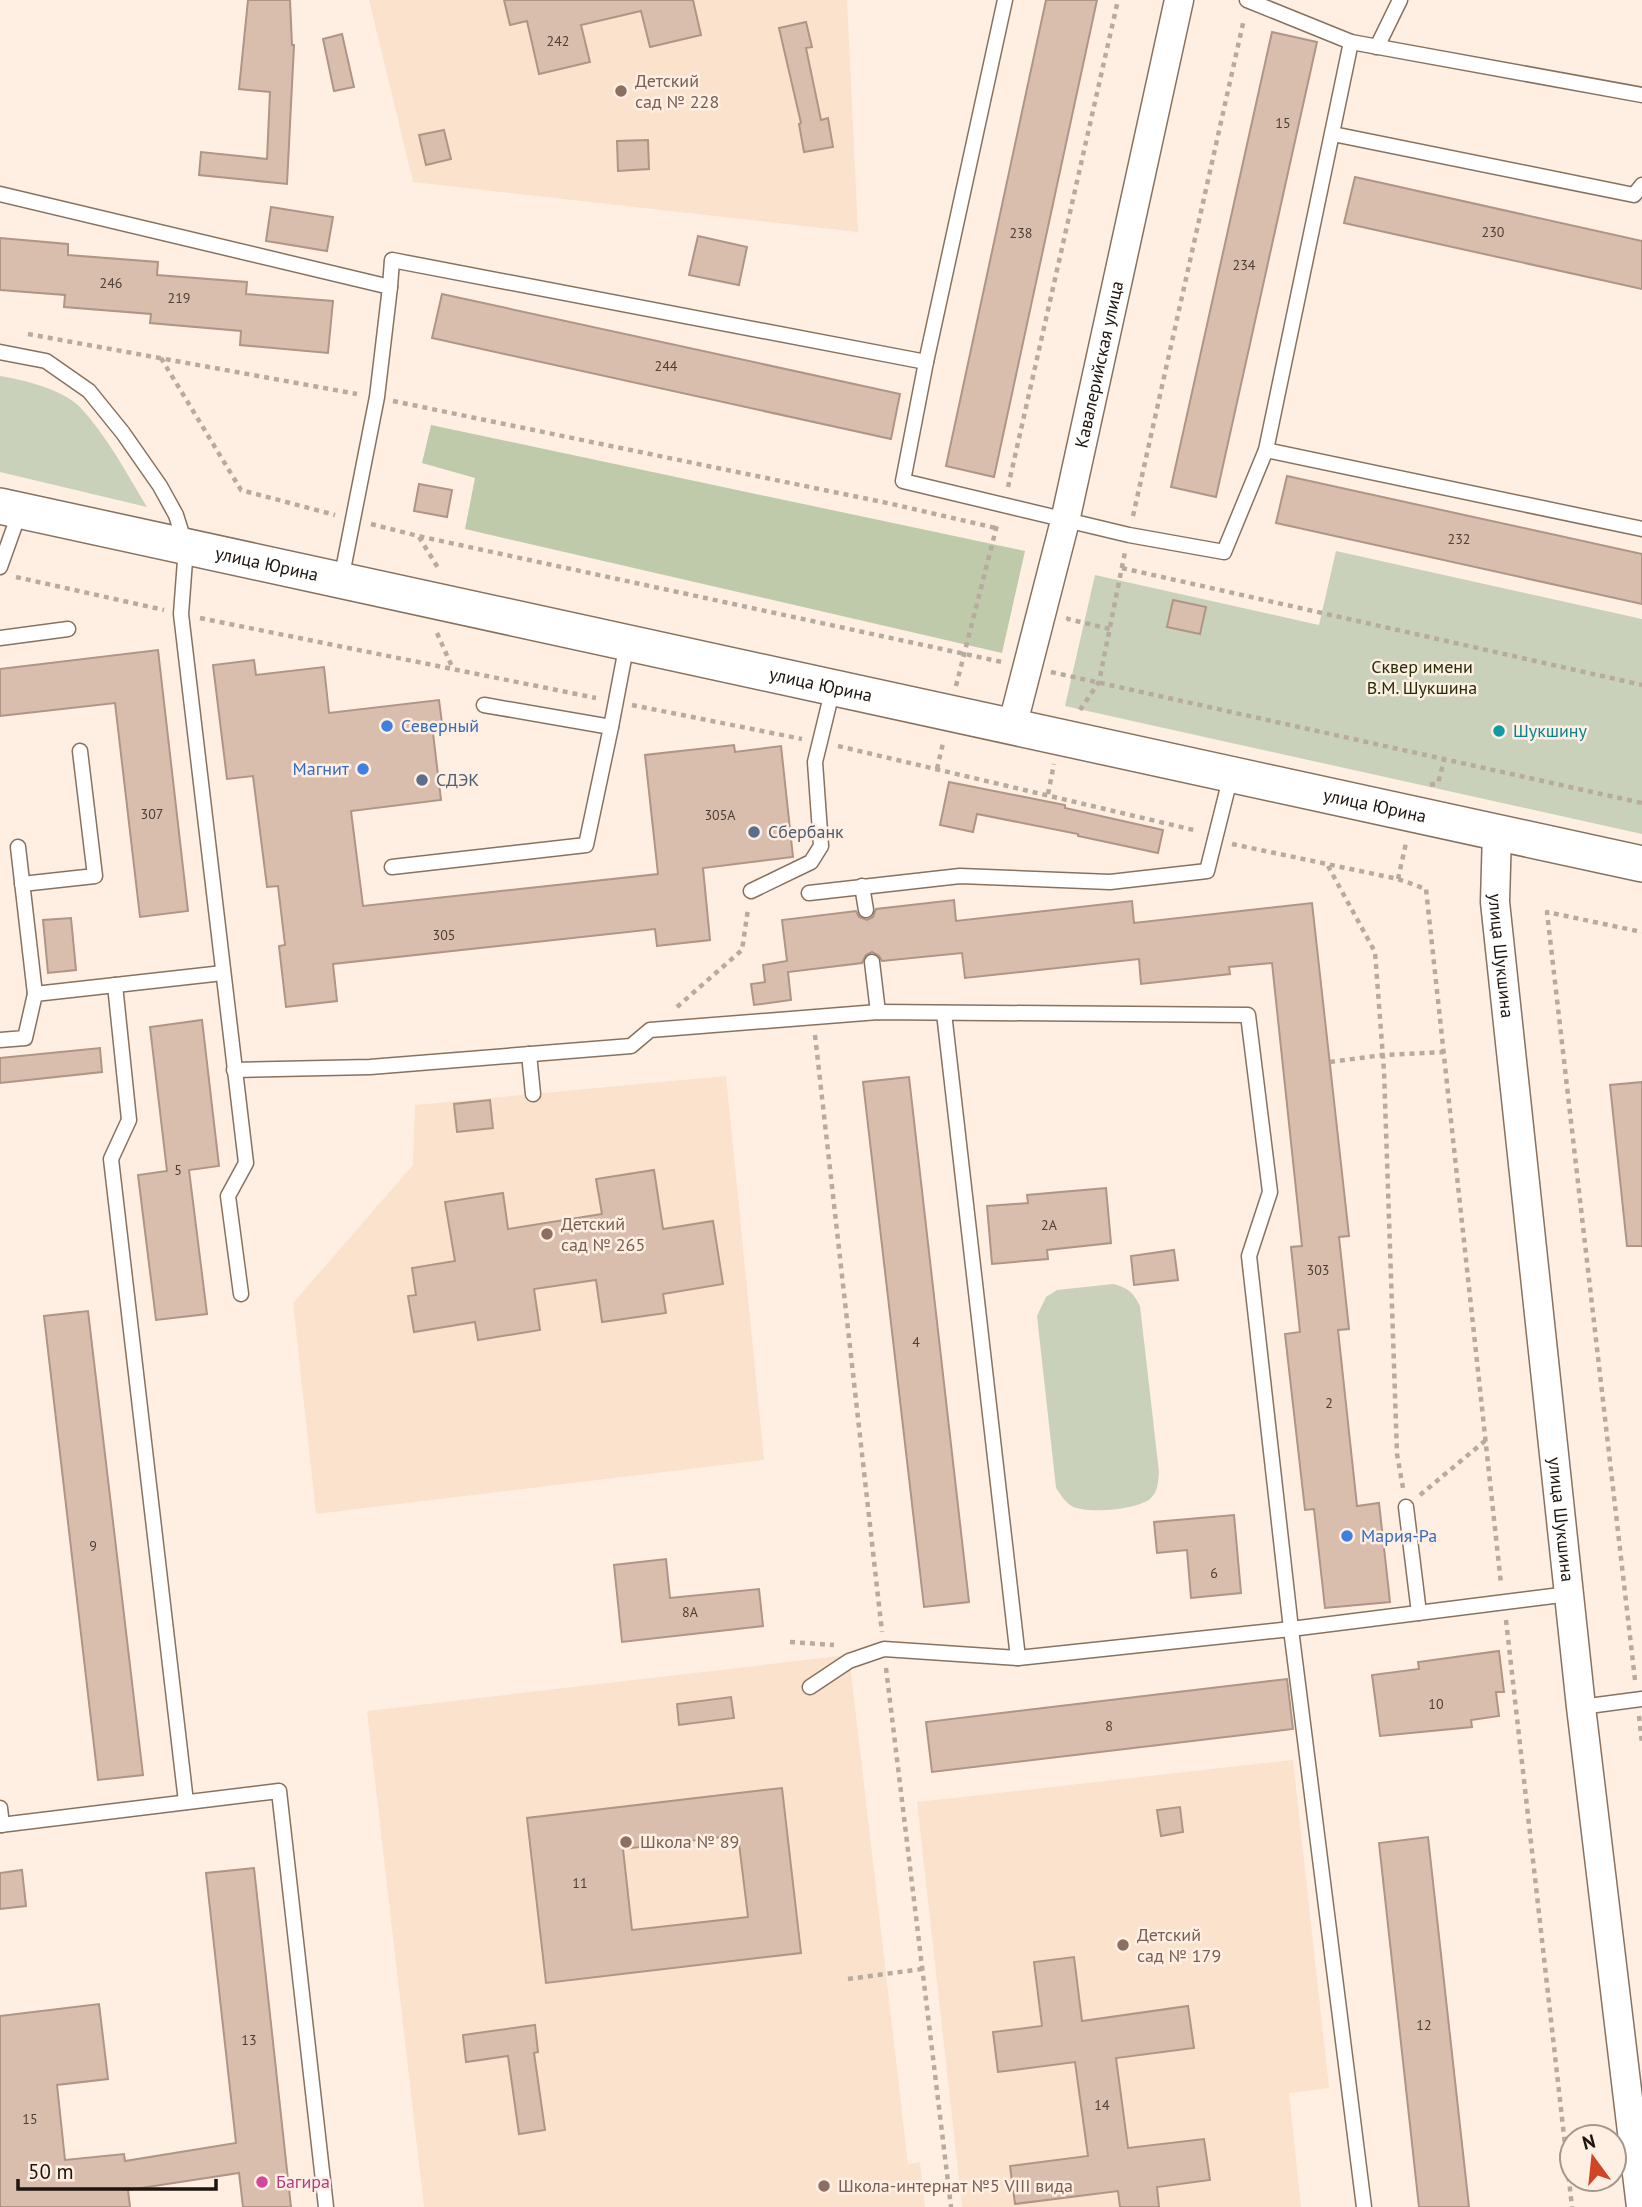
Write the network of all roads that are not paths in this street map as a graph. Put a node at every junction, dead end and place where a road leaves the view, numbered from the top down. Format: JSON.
{"nodes":[{"id":1,"x":1005,"y":0,"type":"edge"},
{"id":2,"x":1179,"y":0,"type":"edge"},
{"id":3,"x":1248,"y":0,"type":"edge"},
{"id":4,"x":1400,"y":0,"type":"edge"},
{"id":5,"x":1351,"y":42,"type":"junction"},
{"id":6,"x":1377,"y":47,"type":"junction"},
{"id":7,"x":1642,"y":95,"type":"edge"},
{"id":8,"x":1333,"y":134,"type":"junction"},
{"id":9,"x":1642,"y":185,"type":"edge"},
{"id":10,"x":0,"y":194,"type":"edge"},
{"id":11,"x":390,"y":287,"type":"junction"},
{"id":12,"x":0,"y":352,"type":"edge"},
{"id":13,"x":926,"y":362,"type":"junction"},
{"id":14,"x":1266,"y":450,"type":"junction"},
{"id":15,"x":10,"y":508,"type":"edge"},
{"id":16,"x":1065,"y":520,"type":"junction"},
{"id":17,"x":1642,"y":529,"type":"edge"},
{"id":18,"x":186,"y":547,"type":"junction"},
{"id":19,"x":0,"y":567,"type":"edge"},
{"id":20,"x":341,"y":580,"type":"junction"},
{"id":21,"x":68,"y":629,"type":"dead end"},
{"id":22,"x":0,"y":638,"type":"edge"},
{"id":23,"x":627,"y":643,"type":"junction"},
{"id":24,"x":833,"y":688,"type":"junction"},
{"id":25,"x":484,"y":705,"type":"dead end"},
{"id":26,"x":611,"y":727,"type":"junction"},
{"id":27,"x":1012,"y":727,"type":"junction"},
{"id":28,"x":80,"y":751,"type":"dead end"},
{"id":29,"x":1231,"y":774,"type":"junction"},
{"id":30,"x":1497,"y":832,"type":"junction"},
{"id":31,"x":18,"y":847,"type":"dead end"},
{"id":32,"x":1642,"y":864,"type":"edge"},
{"id":33,"x":392,"y":867,"type":"dead end"},
{"id":34,"x":22,"y":884,"type":"junction"},
{"id":35,"x":862,"y":886,"type":"junction"},
{"id":36,"x":751,"y":891,"type":"road end"},
{"id":37,"x":809,"y":892,"type":"dead end"},
{"id":38,"x":866,"y":910,"type":"dead end"},
{"id":39,"x":872,"y":962,"type":"dead end"},
{"id":40,"x":223,"y":973,"type":"junction"},
{"id":41,"x":115,"y":985,"type":"junction"},
{"id":42,"x":35,"y":994,"type":"junction"},
{"id":43,"x":878,"y":1012,"type":"junction"},
{"id":44,"x":944,"y":1013,"type":"junction"},
{"id":45,"x":0,"y":1040,"type":"edge"},
{"id":46,"x":529,"y":1054,"type":"junction"},
{"id":47,"x":234,"y":1070,"type":"junction"},
{"id":48,"x":533,"y":1094,"type":"dead end"},
{"id":49,"x":241,"y":1294,"type":"dead end"},
{"id":50,"x":1406,"y":1507,"type":"road end"},
{"id":51,"x":1569,"y":1594,"type":"junction"},
{"id":52,"x":1419,"y":1613,"type":"junction"},
{"id":53,"x":1291,"y":1629,"type":"junction"},
{"id":54,"x":1018,"y":1658,"type":"junction"},
{"id":55,"x":810,"y":1687,"type":"dead end"},
{"id":56,"x":1639,"y":1700,"type":"edge"},
{"id":57,"x":1581,"y":1707,"type":"junction"},
{"id":58,"x":186,"y":1802,"type":"junction"},
{"id":59,"x":0,"y":1808,"type":"edge"},
{"id":60,"x":1,"y":1825,"type":"edge"},
{"id":61,"x":326,"y":2207,"type":"edge"},
{"id":62,"x":1364,"y":2207,"type":"edge"},
{"id":63,"x":1641,"y":2207,"type":"edge"}],
"edges":[{"from":1,"to":13,"type":"lane"},
{"from":2,"to":16,"type":"street","name":"Кавалерийская улица"},
{"from":3,"to":5,"type":"lane"},
{"from":4,"to":6,"type":"lane"},
{"from":5,"to":6,"type":"lane"},
{"from":5,"to":8,"type":"lane"},
{"from":6,"to":7,"type":"lane"},
{"from":8,"to":9,"type":"lane"},
{"from":8,"to":14,"type":"lane"},
{"from":10,"to":11,"type":"lane"},
{"from":11,"to":13,"type":"lane"},
{"from":11,"to":20,"type":"lane"},
{"from":12,"to":18,"type":"lane"},
{"from":13,"to":16,"type":"lane"},
{"from":14,"to":16,"type":"lane"},
{"from":14,"to":17,"type":"lane"},
{"from":15,"to":18,"type":"street","name":"улица Юрина"},
{"from":15,"to":19,"type":"lane"},
{"from":16,"to":27,"type":"street","name":"Кавалерийская улица"},
{"from":18,"to":20,"type":"street","name":"улица Юрина"},
{"from":18,"to":40,"type":"lane"},
{"from":20,"to":23,"type":"street","name":"улица Юрина"},
{"from":21,"to":22,"type":"lane"},
{"from":23,"to":24,"type":"street","name":"улица Юрина"},
{"from":23,"to":26,"type":"lane"},
{"from":24,"to":27,"type":"street","name":"улица Юрина"},
{"from":24,"to":36,"type":"lane"},
{"from":25,"to":26,"type":"lane"},
{"from":26,"to":33,"type":"lane"},
{"from":27,"to":29,"type":"street","name":"улица Юрина"},
{"from":28,"to":34,"type":"lane"},
{"from":29,"to":30,"type":"street","name":"улица Юрина"},
{"from":29,"to":35,"type":"lane"},
{"from":30,"to":32,"type":"street","name":"улица Юрина"},
{"from":30,"to":51,"type":"street","name":"улица Шукшина"},
{"from":31,"to":34,"type":"lane"},
{"from":34,"to":42,"type":"lane"},
{"from":35,"to":37,"type":"lane"},
{"from":35,"to":38,"type":"lane"},
{"from":39,"to":43,"type":"lane"},
{"from":40,"to":41,"type":"lane"},
{"from":40,"to":47,"type":"lane"},
{"from":41,"to":42,"type":"lane"},
{"from":41,"to":58,"type":"lane"},
{"from":42,"to":45,"type":"lane"},
{"from":43,"to":44,"type":"lane"},
{"from":43,"to":46,"type":"lane"},
{"from":44,"to":53,"type":"lane"},
{"from":44,"to":54,"type":"lane"},
{"from":46,"to":47,"type":"lane"},
{"from":46,"to":48,"type":"lane"},
{"from":47,"to":49,"type":"lane"},
{"from":50,"to":52,"type":"lane"},
{"from":51,"to":52,"type":"lane"},
{"from":51,"to":57,"type":"street","name":"улица Шукшина"},
{"from":52,"to":53,"type":"lane"},
{"from":53,"to":54,"type":"lane"},
{"from":53,"to":62,"type":"lane"},
{"from":54,"to":55,"type":"lane"},
{"from":56,"to":57,"type":"lane"},
{"from":57,"to":63,"type":"street","name":"улица Шукшина"},
{"from":58,"to":60,"type":"lane"},
{"from":58,"to":61,"type":"lane"},
{"from":59,"to":60,"type":"lane"}]}
